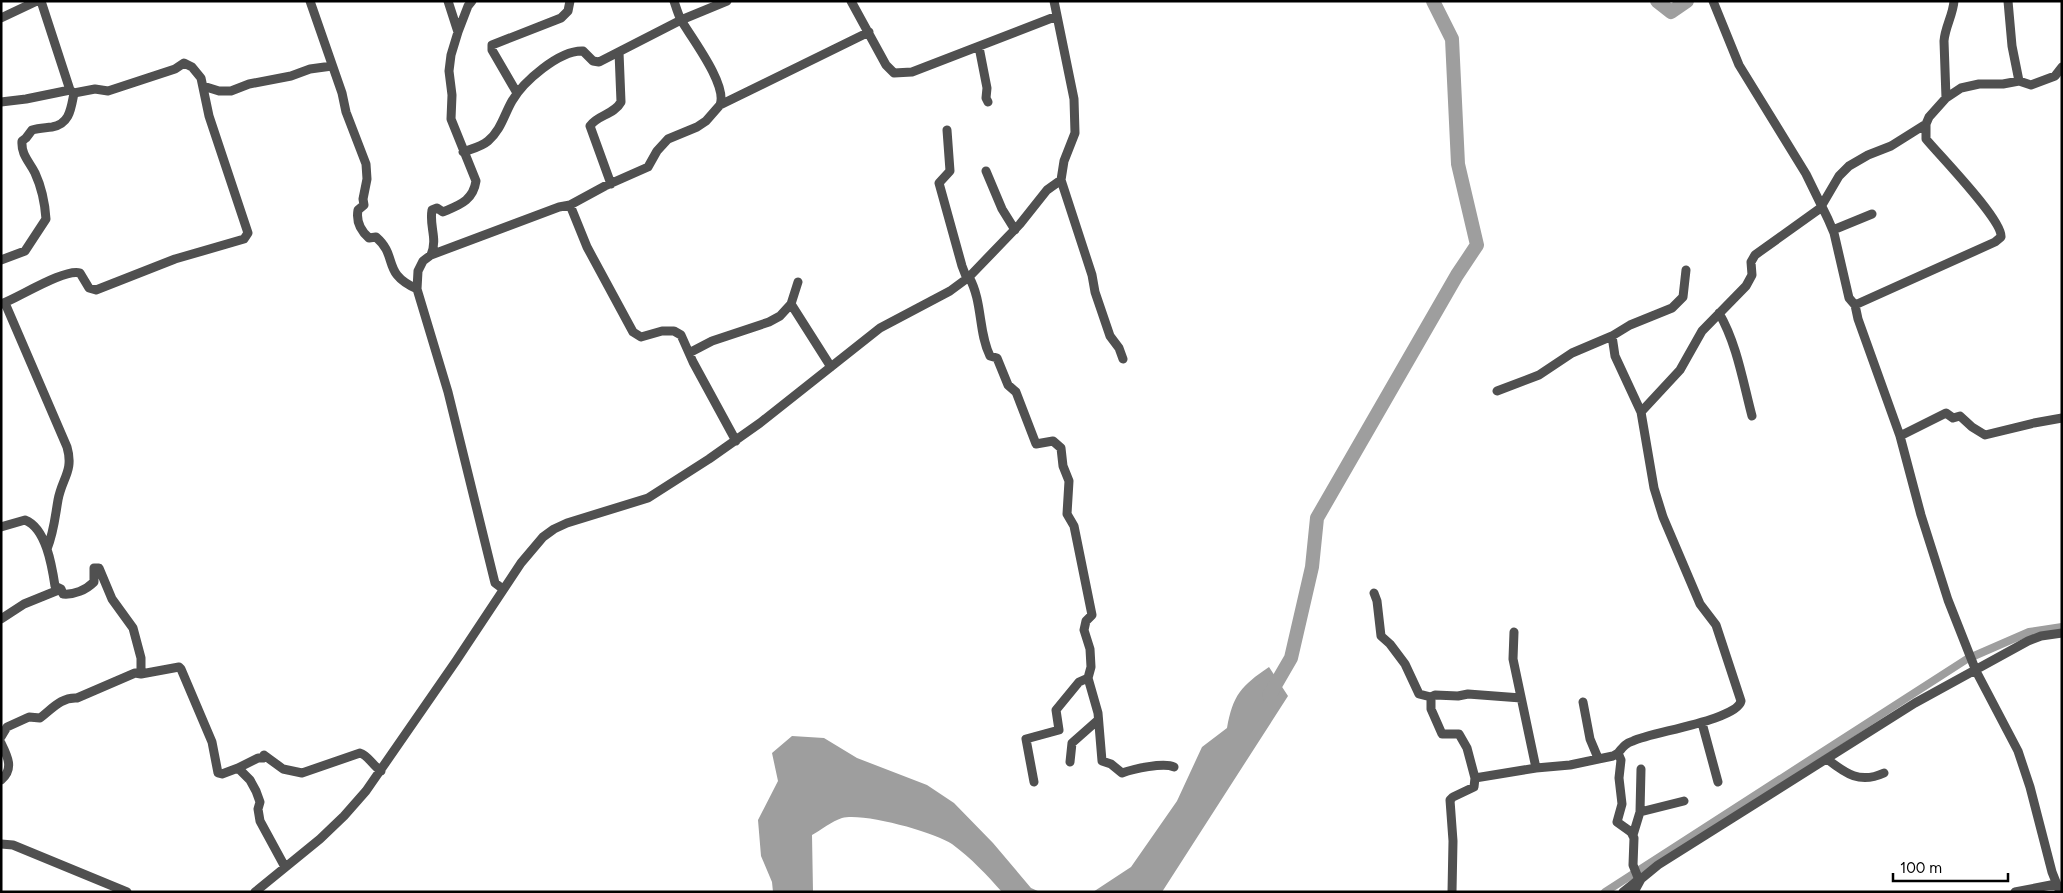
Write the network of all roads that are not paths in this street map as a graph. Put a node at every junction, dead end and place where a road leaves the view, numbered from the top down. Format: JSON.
{"nodes":[{"id":1,"x":37,"y":1,"type":"edge"},
{"id":2,"x":41,"y":1,"type":"edge"},
{"id":3,"x":310,"y":1,"type":"edge"},
{"id":4,"x":448,"y":1,"type":"edge"},
{"id":5,"x":472,"y":1,"type":"edge"},
{"id":6,"x":570,"y":1,"type":"edge"},
{"id":7,"x":674,"y":1,"type":"edge"},
{"id":8,"x":727,"y":1,"type":"edge"},
{"id":9,"x":851,"y":1,"type":"edge"},
{"id":10,"x":1054,"y":1,"type":"edge"},
{"id":11,"x":1954,"y":1,"type":"edge"},
{"id":12,"x":2008,"y":1,"type":"edge"},
{"id":13,"x":1715,"y":4,"type":"edge"},
{"id":14,"x":1053,"y":17,"type":"junction"},
{"id":15,"x":1,"y":18,"type":"edge"},
{"id":16,"x":682,"y":20,"type":"junction"},
{"id":17,"x":458,"y":32,"type":"junction"},
{"id":18,"x":869,"y":32,"type":"junction"},
{"id":19,"x":978,"y":47,"type":"junction"},
{"id":20,"x":619,"y":52,"type":"junction"},
{"id":21,"x":332,"y":66,"type":"junction"},
{"id":22,"x":2062,"y":67,"type":"edge"},
{"id":23,"x":2020,"y":80,"type":"junction"},
{"id":24,"x":204,"y":86,"type":"junction"},
{"id":25,"x":72,"y":92,"type":"junction"},
{"id":26,"x":517,"y":94,"type":"junction"},
{"id":27,"x":1946,"y":98,"type":"junction"},
{"id":28,"x":1,"y":102,"type":"edge"},
{"id":29,"x":988,"y":102,"type":"dead end"},
{"id":30,"x":720,"y":105,"type":"junction"},
{"id":31,"x":1926,"y":124,"type":"junction"},
{"id":32,"x":947,"y":130,"type":"dead end"},
{"id":33,"x":463,"y":152,"type":"junction"},
{"id":34,"x":986,"y":171,"type":"dead end"},
{"id":35,"x":1061,"y":180,"type":"junction"},
{"id":36,"x":612,"y":184,"type":"junction"},
{"id":37,"x":570,"y":205,"type":"junction"},
{"id":38,"x":1822,"y":206,"type":"junction"},
{"id":39,"x":1872,"y":214,"type":"dead end"},
{"id":40,"x":1013,"y":227,"type":"junction"},
{"id":41,"x":1833,"y":230,"type":"junction"},
{"id":42,"x":432,"y":255,"type":"junction"},
{"id":43,"x":1,"y":260,"type":"edge"},
{"id":44,"x":1686,"y":270,"type":"dead end"},
{"id":45,"x":966,"y":276,"type":"junction"},
{"id":46,"x":798,"y":282,"type":"dead end"},
{"id":47,"x":417,"y":289,"type":"junction"},
{"id":48,"x":3,"y":304,"type":"edge"},
{"id":49,"x":791,"y":304,"type":"junction"},
{"id":50,"x":1855,"y":305,"type":"junction"},
{"id":51,"x":1719,"y":313,"type":"junction"},
{"id":52,"x":1612,"y":336,"type":"junction"},
{"id":53,"x":689,"y":354,"type":"junction"},
{"id":54,"x":1123,"y":359,"type":"dead end"},
{"id":55,"x":829,"y":364,"type":"junction"},
{"id":56,"x":1497,"y":391,"type":"dead end"},
{"id":57,"x":1641,"y":412,"type":"junction"},
{"id":58,"x":1752,"y":416,"type":"dead end"},
{"id":59,"x":2062,"y":418,"type":"edge"},
{"id":60,"x":1900,"y":436,"type":"junction"},
{"id":61,"x":734,"y":437,"type":"junction"},
{"id":62,"x":1,"y":527,"type":"edge"},
{"id":63,"x":47,"y":548,"type":"junction"},
{"id":64,"x":500,"y":587,"type":"junction"},
{"id":65,"x":61,"y":589,"type":"junction"},
{"id":66,"x":1374,"y":593,"type":"dead end"},
{"id":67,"x":1,"y":619,"type":"edge"},
{"id":68,"x":1514,"y":632,"type":"dead end"},
{"id":69,"x":2062,"y":633,"type":"edge"},
{"id":70,"x":1974,"y":667,"type":"junction"},
{"id":71,"x":141,"y":674,"type":"junction"},
{"id":72,"x":1088,"y":678,"type":"junction"},
{"id":73,"x":1431,"y":697,"type":"junction"},
{"id":74,"x":1521,"y":698,"type":"junction"},
{"id":75,"x":1583,"y":702,"type":"dead end"},
{"id":76,"x":1098,"y":720,"type":"junction"},
{"id":77,"x":1702,"y":723,"type":"junction"},
{"id":78,"x":1,"y":737,"type":"edge"},
{"id":79,"x":1,"y":744,"type":"edge"},
{"id":80,"x":1618,"y":752,"type":"junction"},
{"id":81,"x":1598,"y":758,"type":"junction"},
{"id":82,"x":1827,"y":759,"type":"junction"},
{"id":83,"x":1070,"y":762,"type":"dead end"},
{"id":84,"x":1174,"y":767,"type":"dead end"},
{"id":85,"x":238,"y":768,"type":"junction"},
{"id":86,"x":1536,"y":768,"type":"junction"},
{"id":87,"x":378,"y":769,"type":"junction"},
{"id":88,"x":1641,"y":769,"type":"dead end"},
{"id":89,"x":1884,"y":773,"type":"dead end"},
{"id":90,"x":1474,"y":778,"type":"junction"},
{"id":91,"x":1,"y":780,"type":"edge"},
{"id":92,"x":1034,"y":782,"type":"dead end"},
{"id":93,"x":1718,"y":782,"type":"dead end"},
{"id":94,"x":1684,"y":801,"type":"dead end"},
{"id":95,"x":1640,"y":812,"type":"junction"},
{"id":96,"x":1633,"y":835,"type":"junction"},
{"id":97,"x":1,"y":844,"type":"edge"},
{"id":98,"x":283,"y":863,"type":"junction"},
{"id":99,"x":1638,"y":876,"type":"junction"},
{"id":100,"x":2058,"y":888,"type":"edge"},
{"id":101,"x":127,"y":892,"type":"edge"},
{"id":102,"x":255,"y":892,"type":"edge"},
{"id":103,"x":1452,"y":892,"type":"edge"},
{"id":104,"x":1623,"y":892,"type":"edge"},
{"id":105,"x":1634,"y":892,"type":"edge"},
{"id":106,"x":2015,"y":892,"type":"edge"}],
"edges":[{"from":1,"to":15,"type":"street"},
{"from":2,"to":25,"type":"street"},
{"from":3,"to":21,"type":"street"},
{"from":4,"to":17,"type":"street"},
{"from":5,"to":17,"type":"street"},
{"from":6,"to":26,"type":"street"},
{"from":7,"to":16,"type":"street"},
{"from":8,"to":16,"type":"street"},
{"from":9,"to":18,"type":"street"},
{"from":10,"to":14,"type":"street"},
{"from":11,"to":27,"type":"street"},
{"from":12,"to":23,"type":"street"},
{"from":13,"to":38,"type":"street"},
{"from":14,"to":19,"type":"street"},
{"from":14,"to":35,"type":"street"},
{"from":16,"to":20,"type":"street"},
{"from":16,"to":30,"type":"street"},
{"from":17,"to":33,"type":"street"},
{"from":18,"to":19,"type":"street"},
{"from":18,"to":30,"type":"street"},
{"from":19,"to":29,"type":"street"},
{"from":20,"to":26,"type":"street"},
{"from":20,"to":36,"type":"street"},
{"from":21,"to":24,"type":"street"},
{"from":21,"to":47,"type":"street"},
{"from":22,"to":23,"type":"street"},
{"from":23,"to":27,"type":"street"},
{"from":24,"to":25,"type":"street"},
{"from":24,"to":48,"type":"street"},
{"from":25,"to":28,"type":"street"},
{"from":25,"to":43,"type":"street"},
{"from":26,"to":33,"type":"street"},
{"from":27,"to":31,"type":"street"},
{"from":30,"to":36,"type":"street"},
{"from":31,"to":38,"type":"street"},
{"from":31,"to":50,"type":"street"},
{"from":32,"to":45,"type":"street"},
{"from":33,"to":42,"type":"street"},
{"from":34,"to":40,"type":"street"},
{"from":35,"to":40,"type":"street"},
{"from":35,"to":54,"type":"street"},
{"from":36,"to":37,"type":"street"},
{"from":37,"to":42,"type":"street"},
{"from":37,"to":53,"type":"street"},
{"from":38,"to":41,"type":"street"},
{"from":38,"to":51,"type":"street"},
{"from":39,"to":41,"type":"street"},
{"from":40,"to":45,"type":"street"},
{"from":41,"to":50,"type":"street"},
{"from":42,"to":47,"type":"street"},
{"from":44,"to":52,"type":"street"},
{"from":45,"to":55,"type":"street"},
{"from":45,"to":72,"type":"street"},
{"from":46,"to":49,"type":"street"},
{"from":47,"to":64,"type":"street"},
{"from":48,"to":63,"type":"street"},
{"from":49,"to":53,"type":"street"},
{"from":49,"to":55,"type":"street"},
{"from":50,"to":60,"type":"street"},
{"from":51,"to":57,"type":"street"},
{"from":51,"to":58,"type":"street"},
{"from":52,"to":56,"type":"street"},
{"from":52,"to":57,"type":"street"},
{"from":53,"to":61,"type":"street"},
{"from":55,"to":61,"type":"street"},
{"from":57,"to":77,"type":"street"},
{"from":59,"to":60,"type":"street"},
{"from":60,"to":70,"type":"street"},
{"from":61,"to":64,"type":"street"},
{"from":62,"to":63,"type":"street"},
{"from":63,"to":65,"type":"street"},
{"from":64,"to":87,"type":"street"},
{"from":65,"to":67,"type":"street"},
{"from":65,"to":71,"type":"street"},
{"from":66,"to":73,"type":"street"},
{"from":68,"to":74,"type":"street"},
{"from":69,"to":70,"type":"street"},
{"from":70,"to":82,"type":"street"},
{"from":70,"to":100,"type":"street"},
{"from":71,"to":78,"type":"street"},
{"from":71,"to":85,"type":"street"},
{"from":72,"to":76,"type":"street"},
{"from":72,"to":92,"type":"street"},
{"from":73,"to":74,"type":"street"},
{"from":73,"to":90,"type":"street"},
{"from":74,"to":86,"type":"street"},
{"from":75,"to":81,"type":"street"},
{"from":76,"to":83,"type":"street"},
{"from":76,"to":84,"type":"street"},
{"from":77,"to":80,"type":"street"},
{"from":77,"to":93,"type":"street"},
{"from":79,"to":91,"type":"street"},
{"from":80,"to":81,"type":"street"},
{"from":80,"to":96,"type":"street"},
{"from":81,"to":86,"type":"street"},
{"from":82,"to":89,"type":"street"},
{"from":82,"to":99,"type":"street"},
{"from":85,"to":87,"type":"street"},
{"from":85,"to":98,"type":"street"},
{"from":86,"to":90,"type":"street"},
{"from":87,"to":98,"type":"street"},
{"from":88,"to":95,"type":"street"},
{"from":90,"to":103,"type":"street"},
{"from":94,"to":95,"type":"street"},
{"from":95,"to":96,"type":"street"},
{"from":96,"to":99,"type":"street"},
{"from":97,"to":101,"type":"street"},
{"from":98,"to":102,"type":"street"},
{"from":99,"to":104,"type":"street"},
{"from":99,"to":105,"type":"street"},
{"from":100,"to":106,"type":"street"}]}
